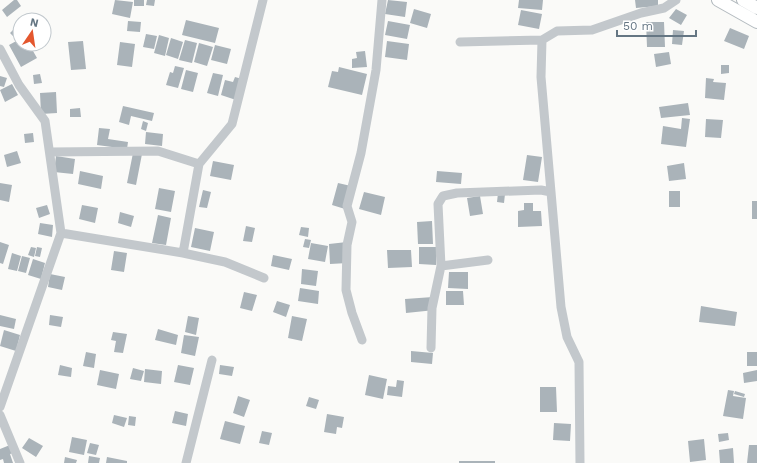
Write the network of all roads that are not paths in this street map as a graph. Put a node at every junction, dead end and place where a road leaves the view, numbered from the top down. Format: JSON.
{"nodes":[{"id":1,"x":263,"y":0,"type":"edge"},
{"id":2,"x":382,"y":0,"type":"edge"},
{"id":3,"x":676,"y":0,"type":"edge"},
{"id":4,"x":718,"y":0,"type":"edge"},
{"id":5,"x":743,"y":0,"type":"edge"},
{"id":6,"x":757,"y":8,"type":"edge"},
{"id":7,"x":757,"y":22,"type":"edge"},
{"id":8,"x":542,"y":40,"type":"junction"},
{"id":9,"x":460,"y":42,"type":"dead end"},
{"id":10,"x":0,"y":49,"type":"edge"},
{"id":11,"x":50,"y":152,"type":"junction"},
{"id":12,"x":200,"y":164,"type":"junction"},
{"id":13,"x":551,"y":192,"type":"junction"},
{"id":14,"x":61,"y":233,"type":"junction"},
{"id":15,"x":183,"y":253,"type":"junction"},
{"id":16,"x":488,"y":260,"type":"dead end"},
{"id":17,"x":441,"y":266,"type":"junction"},
{"id":18,"x":264,"y":278,"type":"dead end"},
{"id":19,"x":362,"y":340,"type":"dead end"},
{"id":20,"x":431,"y":348,"type":"dead end"},
{"id":21,"x":212,"y":360,"type":"dead end"},
{"id":22,"x":0,"y":407,"type":"edge"},
{"id":23,"x":0,"y":415,"type":"edge"},
{"id":24,"x":4,"y":436,"type":"edge"},
{"id":25,"x":20,"y":463,"type":"edge"},
{"id":26,"x":186,"y":463,"type":"edge"},
{"id":27,"x":580,"y":463,"type":"edge"}],
"edges":[{"from":1,"to":12,"type":"street"},
{"from":2,"to":19,"type":"street"},
{"from":3,"to":8,"type":"street"},
{"from":4,"to":7,"type":"street"},
{"from":5,"to":6,"type":"street"},
{"from":8,"to":9,"type":"street"},
{"from":8,"to":13,"type":"street"},
{"from":10,"to":11,"type":"street"},
{"from":11,"to":12,"type":"street"},
{"from":11,"to":14,"type":"street"},
{"from":12,"to":15,"type":"street"},
{"from":13,"to":17,"type":"street"},
{"from":13,"to":27,"type":"street"},
{"from":14,"to":15,"type":"street"},
{"from":14,"to":22,"type":"street"},
{"from":15,"to":18,"type":"street"},
{"from":16,"to":17,"type":"street"},
{"from":17,"to":20,"type":"street"},
{"from":21,"to":26,"type":"street"},
{"from":23,"to":24,"type":"street"},
{"from":24,"to":25,"type":"street"}]}
